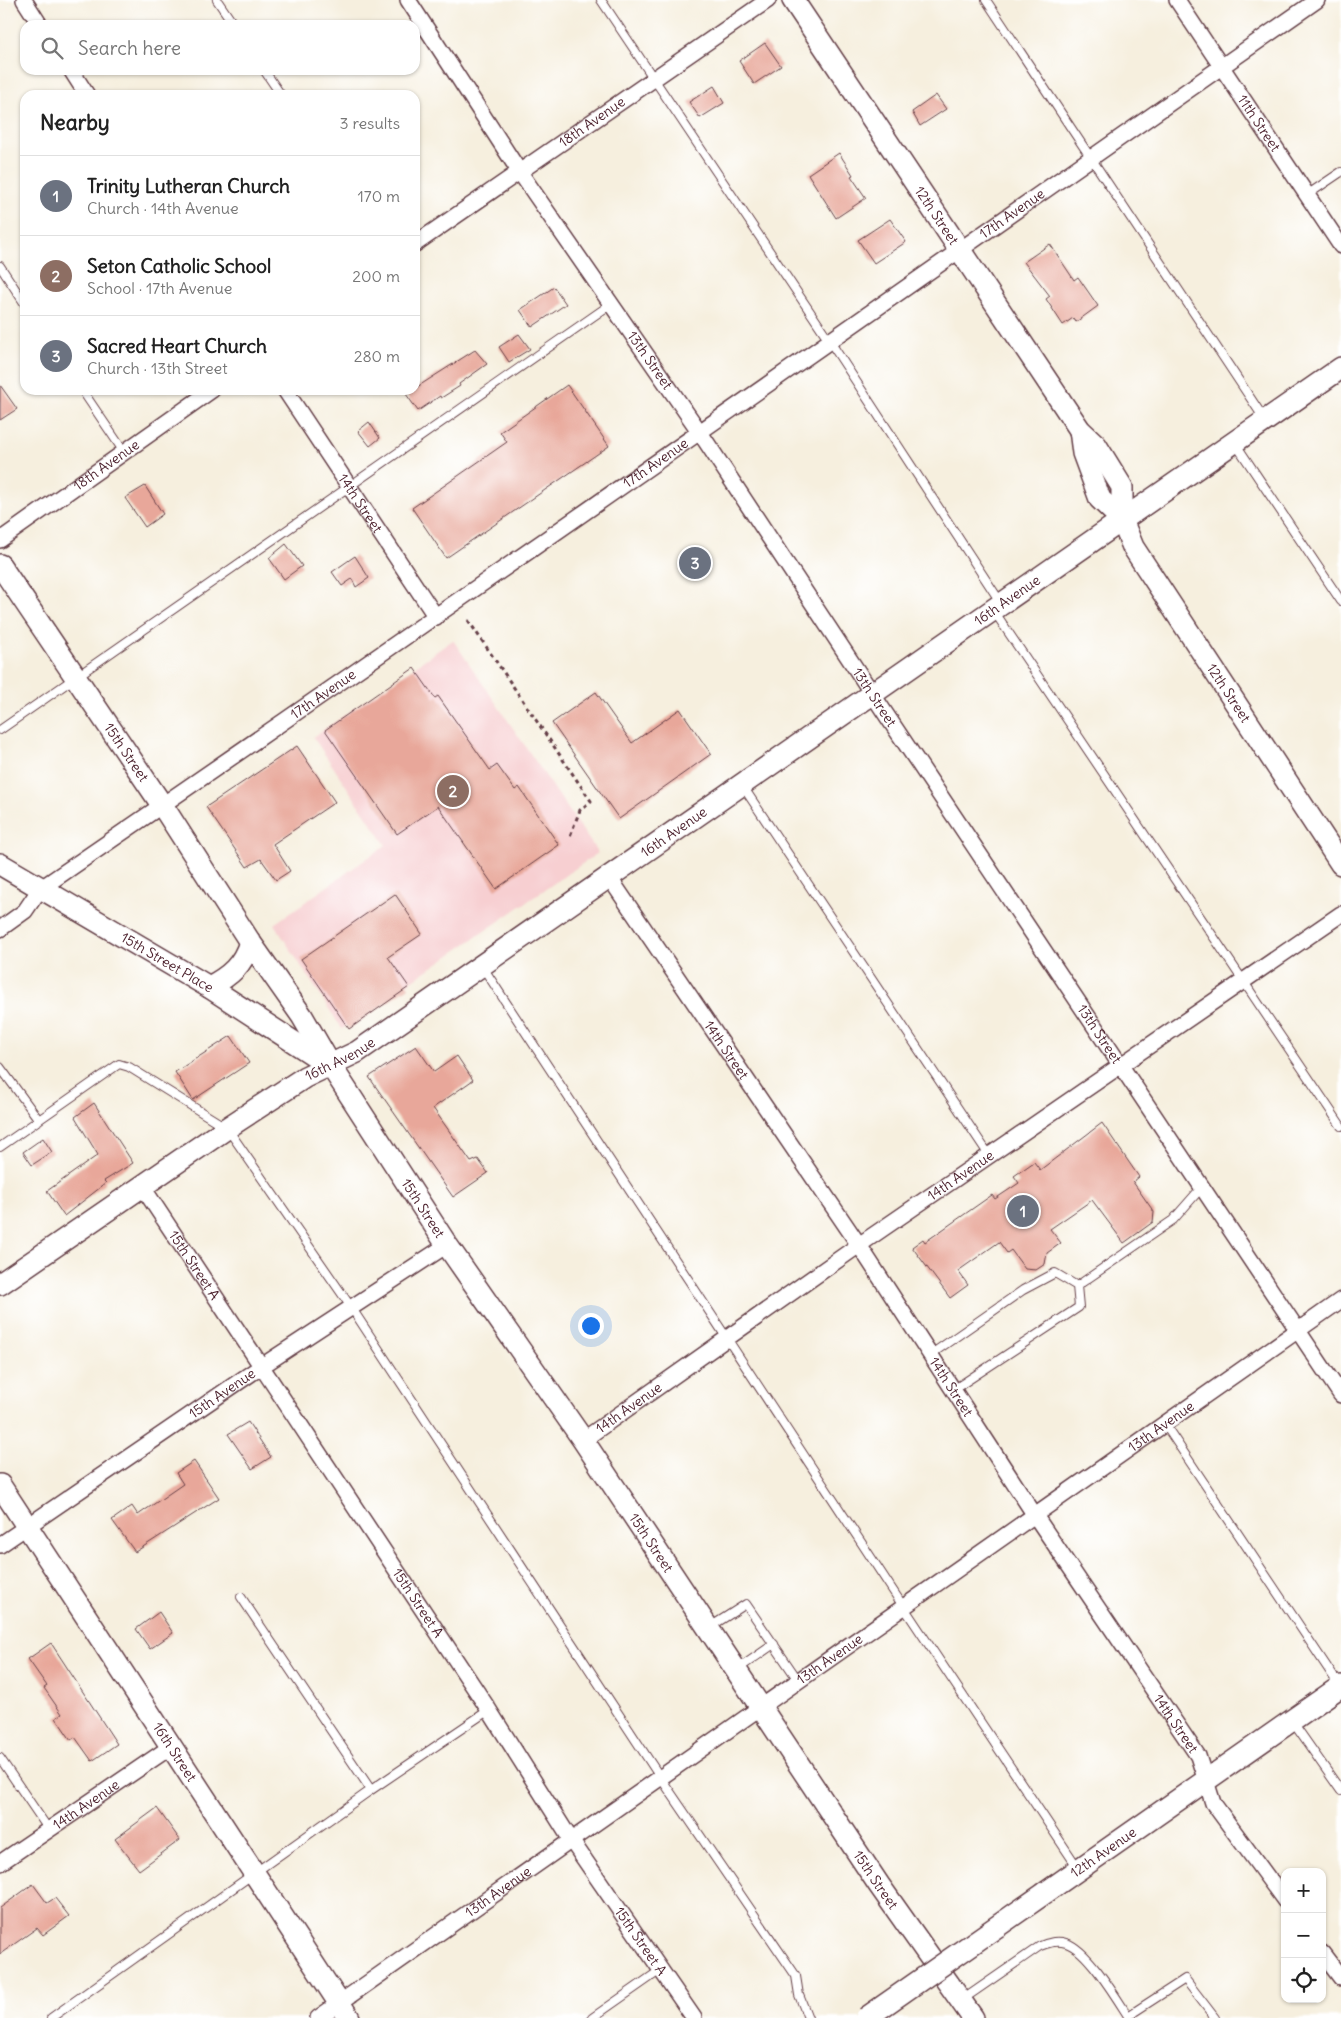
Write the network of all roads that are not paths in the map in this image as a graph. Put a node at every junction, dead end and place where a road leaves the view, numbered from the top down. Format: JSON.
{"nodes":[{"id":1,"x":24,"y":0,"type":"edge"},
{"id":2,"x":217,"y":0,"type":"edge"},
{"id":3,"x":408,"y":0,"type":"edge"},
{"id":4,"x":602,"y":0,"type":"edge"},
{"id":5,"x":768,"y":0,"type":"edge"},
{"id":6,"x":793,"y":0,"type":"edge"},
{"id":7,"x":986,"y":0,"type":"edge"},
{"id":8,"x":1177,"y":0,"type":"edge"},
{"id":9,"x":1317,"y":0,"type":"edge"},
{"id":10,"x":37,"y":20,"type":"edge"},
{"id":11,"x":231,"y":20,"type":"edge"},
{"id":12,"x":1221,"y":67,"type":"junction"},
{"id":13,"x":74,"y":75,"type":"edge"},
{"id":14,"x":267,"y":75,"type":"edge"},
{"id":15,"x":654,"y":78,"type":"junction"},
{"id":16,"x":84,"y":90,"type":"edge"},
{"id":17,"x":278,"y":90,"type":"edge"},
{"id":18,"x":1090,"y":159,"type":"junction"},
{"id":19,"x":519,"y":171,"type":"junction"},
{"id":20,"x":1341,"y":172,"type":"edge"},
{"id":21,"x":1307,"y":196,"type":"junction"},
{"id":22,"x":420,"y":240,"type":"edge"},
{"id":23,"x":1341,"y":246,"type":"edge"},
{"id":24,"x":958,"y":251,"type":"junction"},
{"id":25,"x":0,"y":266,"type":"edge"},
{"id":26,"x":20,"y":296,"type":"edge"},
{"id":27,"x":611,"y":304,"type":"junction"},
{"id":28,"x":829,"y":340,"type":"junction"},
{"id":29,"x":1341,"y":368,"type":"edge"},
{"id":30,"x":85,"y":395,"type":"edge"},
{"id":31,"x":205,"y":395,"type":"edge"},
{"id":32,"x":288,"y":395,"type":"edge"},
{"id":33,"x":1265,"y":420,"type":"junction"},
{"id":34,"x":699,"y":431,"type":"junction"},
{"id":35,"x":1234,"y":442,"type":"junction"},
{"id":36,"x":124,"y":452,"type":"junction"},
{"id":37,"x":349,"y":485,"type":"junction"},
{"id":38,"x":1122,"y":520,"type":"junction"},
{"id":39,"x":0,"y":540,"type":"edge"},
{"id":40,"x":0,"y":565,"type":"edge"},
{"id":41,"x":1341,"y":601,"type":"edge"},
{"id":42,"x":998,"y":608,"type":"junction"},
{"id":43,"x":436,"y":617,"type":"junction"},
{"id":44,"x":76,"y":677,"type":"junction"},
{"id":45,"x":873,"y":695,"type":"junction"},
{"id":46,"x":0,"y":730,"type":"edge"},
{"id":47,"x":742,"y":785,"type":"junction"},
{"id":48,"x":162,"y":805,"type":"junction"},
{"id":49,"x":0,"y":864,"type":"edge"},
{"id":50,"x":1341,"y":864,"type":"edge"},
{"id":51,"x":609,"y":877,"type":"junction"},
{"id":52,"x":40,"y":889,"type":"junction"},
{"id":53,"x":1341,"y":914,"type":"edge"},
{"id":54,"x":0,"y":929,"type":"edge"},
{"id":55,"x":250,"y":942,"type":"junction"},
{"id":56,"x":481,"y":966,"type":"junction"},
{"id":57,"x":1244,"y":980,"type":"junction"},
{"id":58,"x":209,"y":987,"type":"junction"},
{"id":59,"x":1121,"y":1065,"type":"junction"},
{"id":60,"x":330,"y":1066,"type":"junction"},
{"id":61,"x":0,"y":1067,"type":"edge"},
{"id":62,"x":38,"y":1120,"type":"junction"},
{"id":63,"x":1341,"y":1126,"type":"edge"},
{"id":64,"x":227,"y":1128,"type":"junction"},
{"id":65,"x":0,"y":1147,"type":"edge"},
{"id":66,"x":989,"y":1155,"type":"junction"},
{"id":67,"x":142,"y":1186,"type":"junction"},
{"id":68,"x":1202,"y":1188,"type":"junction"},
{"id":69,"x":859,"y":1244,"type":"junction"},
{"id":70,"x":447,"y":1245,"type":"junction"},
{"id":71,"x":0,"y":1284,"type":"edge"},
{"id":72,"x":1076,"y":1286,"type":"junction"},
{"id":73,"x":1341,"y":1300,"type":"edge"},
{"id":74,"x":351,"y":1307,"type":"junction"},
{"id":75,"x":1297,"y":1331,"type":"junction"},
{"id":76,"x":727,"y":1338,"type":"junction"},
{"id":77,"x":930,"y":1355,"type":"junction"},
{"id":78,"x":262,"y":1366,"type":"junction"},
{"id":79,"x":953,"y":1390,"type":"junction"},
{"id":80,"x":1341,"y":1396,"type":"edge"},
{"id":81,"x":1164,"y":1423,"type":"junction"},
{"id":82,"x":584,"y":1440,"type":"junction"},
{"id":83,"x":0,"y":1485,"type":"edge"},
{"id":84,"x":1034,"y":1514,"type":"junction"},
{"id":85,"x":28,"y":1526,"type":"junction"},
{"id":86,"x":0,"y":1545,"type":"edge"},
{"id":87,"x":241,"y":1597,"type":"dead end"},
{"id":88,"x":902,"y":1606,"type":"junction"},
{"id":89,"x":708,"y":1628,"type":"junction"},
{"id":90,"x":774,"y":1644,"type":"junction"},
{"id":91,"x":735,"y":1670,"type":"junction"},
{"id":92,"x":798,"y":1680,"type":"junction"},
{"id":93,"x":1341,"y":1686,"type":"edge"},
{"id":94,"x":760,"y":1708,"type":"junction"},
{"id":95,"x":489,"y":1710,"type":"junction"},
{"id":96,"x":1292,"y":1722,"type":"junction"},
{"id":97,"x":172,"y":1746,"type":"junction"},
{"id":98,"x":0,"y":1758,"type":"edge"},
{"id":99,"x":660,"y":1777,"type":"junction"},
{"id":100,"x":1205,"y":1781,"type":"junction"},
{"id":101,"x":371,"y":1790,"type":"junction"},
{"id":102,"x":1341,"y":1791,"type":"edge"},
{"id":103,"x":49,"y":1830,"type":"junction"},
{"id":104,"x":571,"y":1840,"type":"junction"},
{"id":105,"x":0,"y":1863,"type":"edge"},
{"id":106,"x":1079,"y":1869,"type":"junction"},
{"id":107,"x":256,"y":1874,"type":"junction"},
{"id":108,"x":1281,"y":1895,"type":"edge"},
{"id":109,"x":1326,"y":1958,"type":"edge"},
{"id":110,"x":662,"y":1969,"type":"junction"},
{"id":111,"x":1341,"y":1978,"type":"edge"},
{"id":112,"x":960,"y":2001,"type":"junction"},
{"id":113,"x":344,"y":2011,"type":"edge"},
{"id":114,"x":51,"y":2018,"type":"edge"},
{"id":115,"x":318,"y":2018,"type":"edge"},
{"id":116,"x":592,"y":2018,"type":"edge"},
{"id":117,"x":694,"y":2018,"type":"edge"},
{"id":118,"x":808,"y":2018,"type":"edge"},
{"id":119,"x":866,"y":2018,"type":"edge"},
{"id":120,"x":972,"y":2018,"type":"edge"},
{"id":121,"x":1215,"y":2018,"type":"edge"}],
"edges":[{"from":1,"to":10,"type":"street"},
{"from":2,"to":11,"type":"lane"},
{"from":3,"to":19,"type":"street","name":"13th Street"},
{"from":4,"to":15,"type":"lane"},
{"from":5,"to":15,"type":"street","name":"18th Avenue"},
{"from":6,"to":24,"type":"street","name":"12th Street"},
{"from":7,"to":18,"type":"lane"},
{"from":8,"to":12,"type":"street","name":"11th Street"},
{"from":9,"to":12,"type":"street","name":"17th Avenue"},
{"from":12,"to":18,"type":"street","name":"17th Avenue"},
{"from":12,"to":21,"type":"street","name":"11th Street"},
{"from":13,"to":16,"type":"street"},
{"from":14,"to":17,"type":"lane"},
{"from":15,"to":19,"type":"street","name":"18th Avenue"},
{"from":15,"to":28,"type":"lane"},
{"from":18,"to":24,"type":"street","name":"17th Avenue"},
{"from":18,"to":33,"type":"lane"},
{"from":19,"to":22,"type":"street","name":"18th Avenue"},
{"from":19,"to":27,"type":"street","name":"13th Street"},
{"from":20,"to":21,"type":"lane"},
{"from":21,"to":23,"type":"street","name":"11th Street"},
{"from":24,"to":28,"type":"street","name":"17th Avenue"},
{"from":24,"to":38,"type":"street","name":"12th Street"},
{"from":25,"to":26,"type":"lane"},
{"from":27,"to":34,"type":"street","name":"13th Street"},
{"from":27,"to":37,"type":"lane"},
{"from":28,"to":34,"type":"street","name":"17th Avenue"},
{"from":28,"to":42,"type":"lane"},
{"from":29,"to":33,"type":"street","name":"16th Avenue"},
{"from":30,"to":36,"type":"lane"},
{"from":31,"to":36,"type":"street","name":"18th Avenue"},
{"from":32,"to":37,"type":"street","name":"14th Street"},
{"from":33,"to":35,"type":"street","name":"16th Avenue"},
{"from":34,"to":43,"type":"street","name":"17th Avenue"},
{"from":34,"to":45,"type":"street","name":"13th Street"},
{"from":35,"to":38,"type":"street","name":"16th Avenue"},
{"from":35,"to":41,"type":"lane"},
{"from":36,"to":39,"type":"street","name":"18th Avenue"},
{"from":37,"to":43,"type":"street","name":"14th Street"},
{"from":37,"to":44,"type":"lane"},
{"from":38,"to":42,"type":"street","name":"16th Avenue"},
{"from":38,"to":50,"type":"street","name":"12th Street"},
{"from":40,"to":44,"type":"street","name":"15th Street"},
{"from":42,"to":45,"type":"street","name":"16th Avenue"},
{"from":42,"to":57,"type":"lane"},
{"from":43,"to":48,"type":"street","name":"17th Avenue"},
{"from":44,"to":46,"type":"lane"},
{"from":44,"to":48,"type":"street","name":"15th Street"},
{"from":45,"to":47,"type":"street","name":"16th Avenue"},
{"from":45,"to":59,"type":"street","name":"13th Street"},
{"from":47,"to":51,"type":"street","name":"16th Avenue"},
{"from":47,"to":66,"type":"lane"},
{"from":48,"to":52,"type":"street","name":"17th Avenue"},
{"from":48,"to":55,"type":"street","name":"15th Street"},
{"from":49,"to":52,"type":"street","name":"15th Street Place"},
{"from":51,"to":56,"type":"street","name":"16th Avenue"},
{"from":51,"to":69,"type":"street","name":"14th Street"},
{"from":52,"to":54,"type":"street","name":"17th Avenue"},
{"from":52,"to":58,"type":"street","name":"15th Street Place"},
{"from":53,"to":57,"type":"street","name":"14th Avenue"},
{"from":55,"to":58,"type":"street"},
{"from":55,"to":60,"type":"street","name":"15th Street"},
{"from":56,"to":60,"type":"street","name":"16th Avenue"},
{"from":56,"to":76,"type":"lane"},
{"from":57,"to":59,"type":"street","name":"14th Avenue"},
{"from":57,"to":63,"type":"lane"},
{"from":58,"to":60,"type":"street","name":"15th Street Place"},
{"from":59,"to":66,"type":"street","name":"14th Avenue"},
{"from":59,"to":68,"type":"street","name":"13th Street"},
{"from":60,"to":64,"type":"street","name":"16th Avenue"},
{"from":60,"to":70,"type":"street","name":"15th Street"},
{"from":61,"to":62,"type":"lane"},
{"from":62,"to":64,"type":"lane"},
{"from":62,"to":65,"type":"lane"},
{"from":64,"to":67,"type":"street","name":"16th Avenue"},
{"from":64,"to":74,"type":"lane"},
{"from":66,"to":69,"type":"street","name":"14th Avenue"},
{"from":67,"to":71,"type":"street","name":"16th Avenue"},
{"from":67,"to":78,"type":"street","name":"15th Street A"},
{"from":68,"to":72,"type":"lane"},
{"from":68,"to":75,"type":"street","name":"13th Street"},
{"from":69,"to":76,"type":"street","name":"14th Avenue"},
{"from":69,"to":77,"type":"street","name":"14th Street"},
{"from":70,"to":74,"type":"street","name":"15th Avenue"},
{"from":70,"to":82,"type":"street","name":"15th Street"},
{"from":72,"to":77,"type":"lane"},
{"from":72,"to":79,"type":"lane"},
{"from":73,"to":75,"type":"street","name":"13th Avenue"},
{"from":74,"to":78,"type":"street","name":"15th Avenue"},
{"from":74,"to":99,"type":"lane"},
{"from":75,"to":80,"type":"street","name":"13th Street"},
{"from":75,"to":81,"type":"street","name":"13th Avenue"},
{"from":76,"to":82,"type":"street","name":"14th Avenue"},
{"from":76,"to":88,"type":"lane"},
{"from":77,"to":79,"type":"street","name":"14th Street"},
{"from":78,"to":85,"type":"street","name":"15th Avenue"},
{"from":78,"to":95,"type":"street","name":"15th Street A"},
{"from":79,"to":84,"type":"street","name":"14th Street"},
{"from":81,"to":84,"type":"street","name":"13th Avenue"},
{"from":81,"to":93,"type":"lane"},
{"from":82,"to":89,"type":"street","name":"15th Street"},
{"from":83,"to":85,"type":"street","name":"16th Street"},
{"from":84,"to":88,"type":"street","name":"13th Avenue"},
{"from":84,"to":100,"type":"street","name":"14th Street"},
{"from":85,"to":86,"type":"street","name":"15th Avenue"},
{"from":85,"to":97,"type":"street","name":"16th Street"},
{"from":87,"to":101,"type":"lane"},
{"from":88,"to":92,"type":"street","name":"13th Avenue"},
{"from":88,"to":106,"type":"lane"},
{"from":89,"to":90,"type":"lane"},
{"from":89,"to":91,"type":"street","name":"15th Street"},
{"from":90,"to":91,"type":"lane"},
{"from":90,"to":92,"type":"lane"},
{"from":91,"to":94,"type":"street","name":"15th Street"},
{"from":92,"to":94,"type":"street","name":"13th Avenue"},
{"from":93,"to":96,"type":"street","name":"12th Avenue"},
{"from":94,"to":99,"type":"street","name":"13th Avenue"},
{"from":94,"to":112,"type":"street","name":"15th Street"},
{"from":95,"to":101,"type":"lane"},
{"from":95,"to":104,"type":"street","name":"15th Street A"},
{"from":96,"to":100,"type":"street","name":"12th Avenue"},
{"from":96,"to":102,"type":"lane"},
{"from":97,"to":103,"type":"street","name":"14th Avenue"},
{"from":97,"to":107,"type":"street","name":"16th Street"},
{"from":98,"to":103,"type":"lane"},
{"from":99,"to":104,"type":"street","name":"13th Avenue"},
{"from":99,"to":118,"type":"lane"},
{"from":100,"to":106,"type":"street","name":"12th Avenue"},
{"from":100,"to":108,"type":"street","name":"14th Street"},
{"from":101,"to":107,"type":"lane"},
{"from":103,"to":105,"type":"street","name":"14th Avenue"},
{"from":104,"to":110,"type":"street","name":"15th Street A"},
{"from":104,"to":113,"type":"street","name":"13th Avenue"},
{"from":106,"to":119,"type":"street","name":"12th Avenue","bridge":true},
{"from":107,"to":113,"type":"street","name":"16th Street"},
{"from":107,"to":114,"type":"lane"},
{"from":109,"to":111,"type":"street"},
{"from":110,"to":116,"type":"lane"},
{"from":110,"to":117,"type":"street","name":"15th Street A"},
{"from":112,"to":120,"type":"street","name":"15th Street"},
{"from":112,"to":121,"type":"lane"},
{"from":113,"to":115,"type":"street","name":"13th Avenue"}]}
